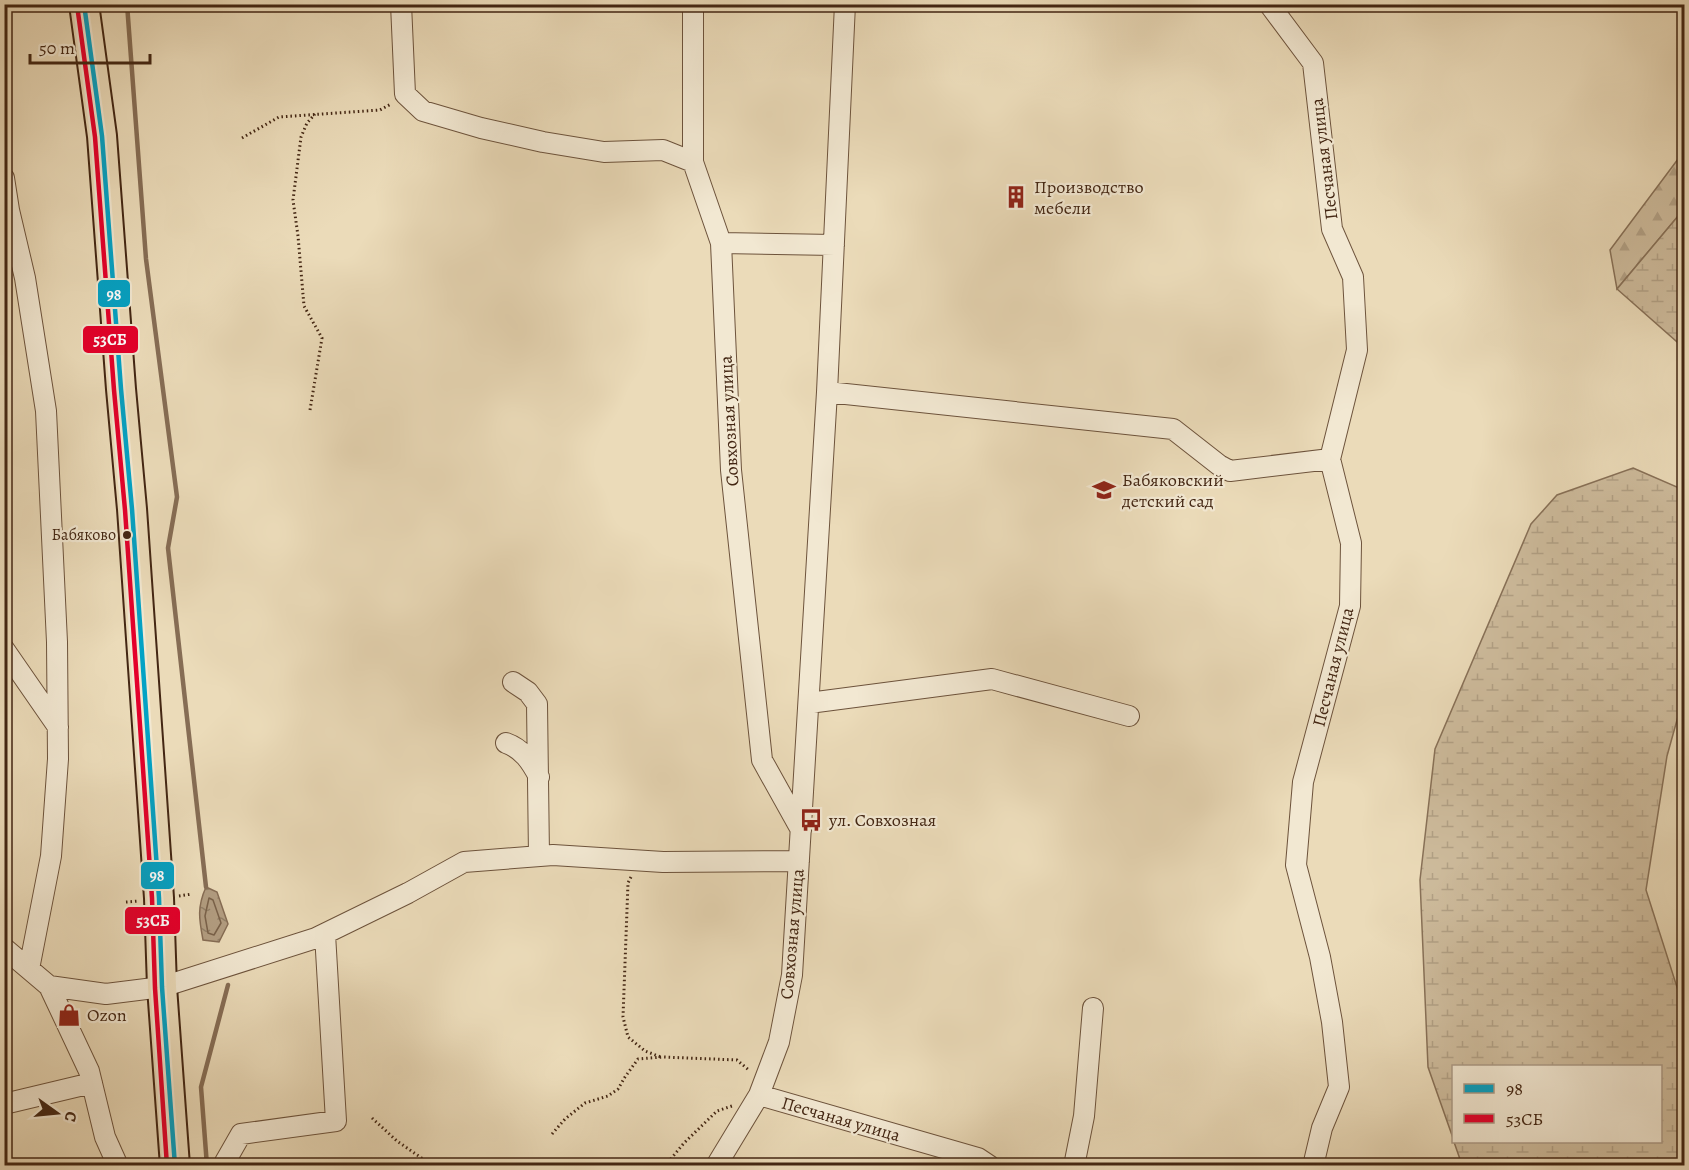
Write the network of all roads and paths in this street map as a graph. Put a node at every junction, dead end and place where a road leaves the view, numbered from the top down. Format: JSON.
{"nodes":[{"id":1,"x":84,"y":4,"type":"edge"},
{"id":2,"x":401,"y":4,"type":"edge"},
{"id":3,"x":693,"y":4,"type":"edge"},
{"id":4,"x":845,"y":4,"type":"edge"},
{"id":5,"x":1269,"y":4,"type":"edge"},
{"id":6,"x":405,"y":94,"type":"junction"},
{"id":7,"x":315,"y":114,"type":"junction"},
{"id":8,"x":242,"y":138,"type":"dead end"},
{"id":9,"x":693,"y":162,"type":"junction"},
{"id":10,"x":4,"y":178,"type":"edge"},
{"id":11,"x":721,"y":243,"type":"junction"},
{"id":12,"x":834,"y":245,"type":"junction"},
{"id":13,"x":827,"y":392,"type":"junction"},
{"id":14,"x":310,"y":410,"type":"dead end"},
{"id":15,"x":1329,"y":459,"type":"junction"},
{"id":16,"x":4,"y":649,"type":"edge"},
{"id":17,"x":513,"y":682,"type":"dead end"},
{"id":18,"x":809,"y":703,"type":"junction"},
{"id":19,"x":1129,"y":716,"type":"dead end"},
{"id":20,"x":58,"y":727,"type":"junction"},
{"id":21,"x":506,"y":743,"type":"dead end"},
{"id":22,"x":539,"y":777,"type":"junction"},
{"id":23,"x":801,"y":830,"type":"junction"},
{"id":24,"x":539,"y":856,"type":"junction"},
{"id":25,"x":640,"y":860,"type":"junction"},
{"id":26,"x":799,"y":861,"type":"junction"},
{"id":27,"x":326,"y":933,"type":"junction"},
{"id":28,"x":4,"y":948,"type":"edge"},
{"id":29,"x":29,"y":969,"type":"junction"},
{"id":30,"x":48,"y":986,"type":"junction"},
{"id":31,"x":162,"y":987,"type":"junction"},
{"id":32,"x":1093,"y":1008,"type":"dead end"},
{"id":33,"x":663,"y":1058,"type":"junction"},
{"id":34,"x":92,"y":1083,"type":"junction"},
{"id":35,"x":759,"y":1095,"type":"junction"},
{"id":36,"x":4,"y":1104,"type":"edge"},
{"id":37,"x":372,"y":1118,"type":"dead end"},
{"id":38,"x":552,"y":1134,"type":"dead end"},
{"id":39,"x":118,"y":1166,"type":"edge"},
{"id":40,"x":175,"y":1166,"type":"edge"},
{"id":41,"x":225,"y":1166,"type":"edge"},
{"id":42,"x":433,"y":1166,"type":"edge"},
{"id":43,"x":665,"y":1166,"type":"edge"},
{"id":44,"x":716,"y":1166,"type":"edge"},
{"id":45,"x":990,"y":1166,"type":"edge"},
{"id":46,"x":1074,"y":1166,"type":"edge"},
{"id":47,"x":1313,"y":1166,"type":"edge"}],
"edges":[{"from":1,"to":31,"type":"highway"},
{"from":2,"to":6,"type":"street"},
{"from":3,"to":9,"type":"street","name":"Совхозная улица"},
{"from":4,"to":12,"type":"street","name":"Совхозная улица"},
{"from":5,"to":15,"type":"street","name":"Песчаная улица"},
{"from":6,"to":7,"type":"path"},
{"from":6,"to":9,"type":"street"},
{"from":7,"to":8,"type":"path"},
{"from":7,"to":14,"type":"path"},
{"from":9,"to":11,"type":"street","name":"Совхозная улица"},
{"from":10,"to":20,"type":"street"},
{"from":11,"to":12,"type":"street"},
{"from":11,"to":23,"type":"street","name":"Совхозная улица"},
{"from":12,"to":13,"type":"street","name":"Совхозная улица"},
{"from":13,"to":15,"type":"street"},
{"from":13,"to":18,"type":"street","name":"Совхозная улица"},
{"from":15,"to":47,"type":"street","name":"Песчаная улица"},
{"from":16,"to":20,"type":"street"},
{"from":17,"to":22,"type":"street"},
{"from":18,"to":19,"type":"street"},
{"from":18,"to":23,"type":"street","name":"Совхозная улица"},
{"from":20,"to":29,"type":"street"},
{"from":21,"to":22,"type":"street"},
{"from":22,"to":24,"type":"street"},
{"from":23,"to":26,"type":"street","name":"Совхозная улица"},
{"from":24,"to":25,"type":"street"},
{"from":24,"to":27,"type":"street"},
{"from":25,"to":26,"type":"street"},
{"from":25,"to":33,"type":"path"},
{"from":26,"to":35,"type":"street","name":"Совхозная улица"},
{"from":27,"to":31,"type":"street"},
{"from":27,"to":41,"type":"street"},
{"from":28,"to":29,"type":"street"},
{"from":29,"to":30,"type":"street"},
{"from":30,"to":31,"type":"street"},
{"from":30,"to":34,"type":"street"},
{"from":31,"to":40,"type":"highway"},
{"from":32,"to":46,"type":"street"},
{"from":33,"to":35,"type":"path"},
{"from":33,"to":38,"type":"path"},
{"from":34,"to":36,"type":"street"},
{"from":34,"to":39,"type":"street"},
{"from":35,"to":43,"type":"path"},
{"from":35,"to":44,"type":"street","name":"Совхозная улица"},
{"from":35,"to":45,"type":"street","name":"Песчаная улица"},
{"from":37,"to":42,"type":"path"}]}
